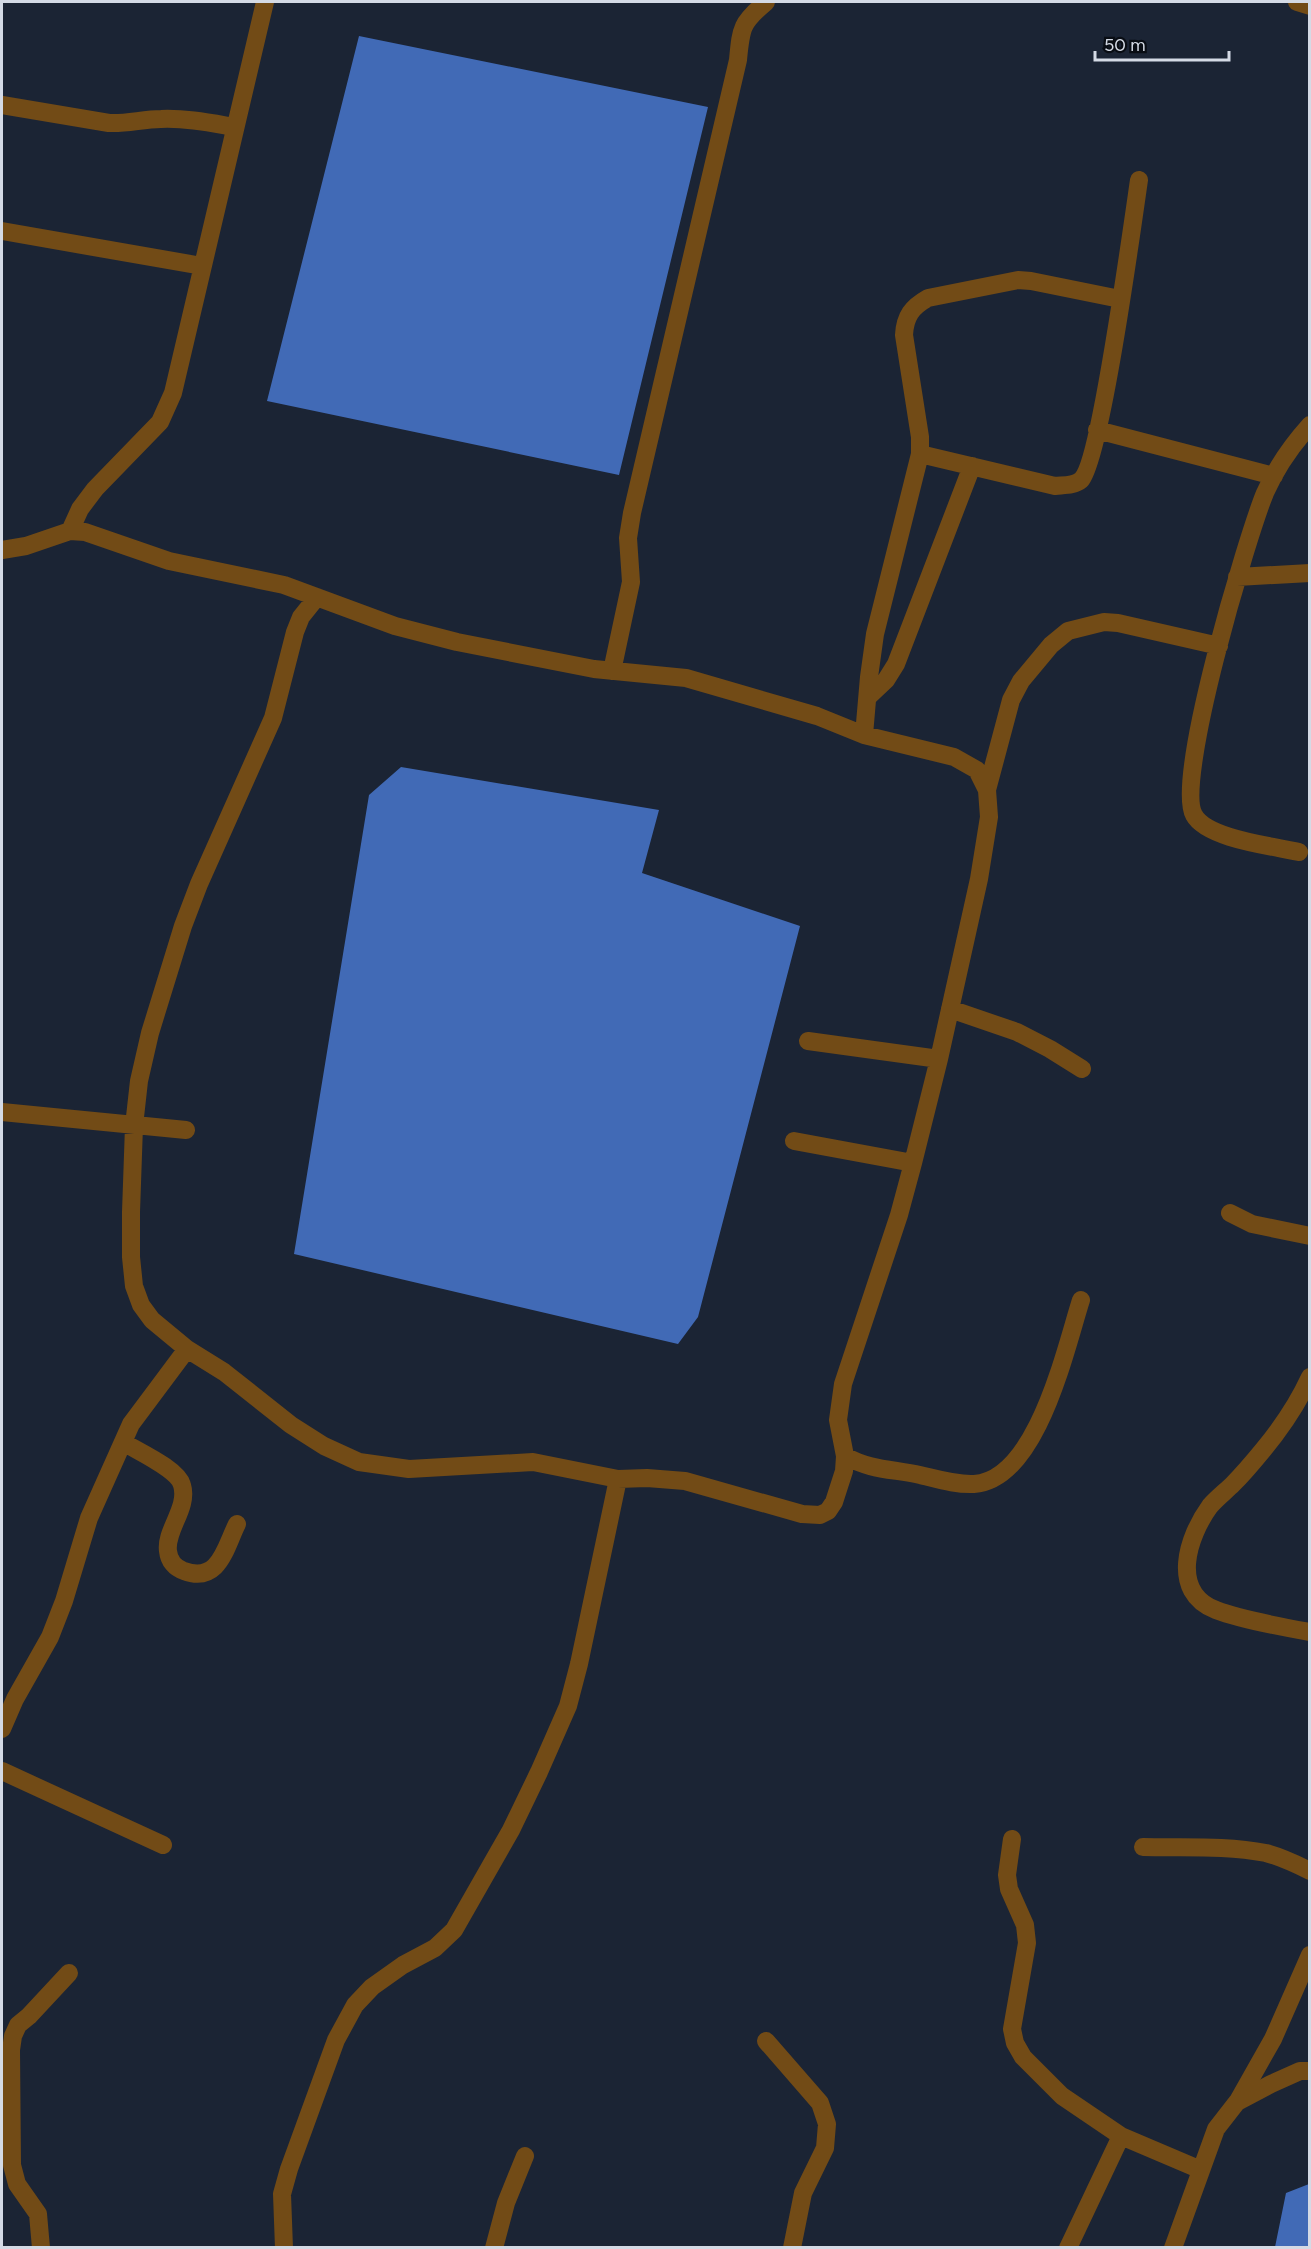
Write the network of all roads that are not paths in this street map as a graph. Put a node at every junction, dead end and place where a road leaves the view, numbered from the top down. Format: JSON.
{"nodes":[{"id":1,"x":265,"y":2,"type":"edge"},
{"id":2,"x":766,"y":2,"type":"edge"},
{"id":3,"x":1297,"y":2,"type":"edge"},
{"id":4,"x":1310,"y":6,"type":"edge"},
{"id":5,"x":2,"y":105,"type":"edge"},
{"id":6,"x":235,"y":127,"type":"junction"},
{"id":7,"x":1139,"y":180,"type":"dead end"},
{"id":8,"x":2,"y":231,"type":"edge"},
{"id":9,"x":202,"y":266,"type":"junction"},
{"id":10,"x":1120,"y":299,"type":"junction"},
{"id":11,"x":1310,"y":425,"type":"edge"},
{"id":12,"x":1097,"y":430,"type":"junction"},
{"id":13,"x":920,"y":454,"type":"junction"},
{"id":14,"x":972,"y":466,"type":"junction"},
{"id":15,"x":1274,"y":476,"type":"junction"},
{"id":16,"x":70,"y":531,"type":"junction"},
{"id":17,"x":2,"y":550,"type":"edge"},
{"id":18,"x":1310,"y":573,"type":"edge"},
{"id":19,"x":1237,"y":577,"type":"junction"},
{"id":20,"x":317,"y":597,"type":"junction"},
{"id":21,"x":1218,"y":646,"type":"junction"},
{"id":22,"x":612,"y":671,"type":"junction"},
{"id":23,"x":868,"y":697,"type":"junction"},
{"id":24,"x":864,"y":735,"type":"junction"},
{"id":25,"x":987,"y":790,"type":"junction"},
{"id":26,"x":1299,"y":852,"type":"dead end"},
{"id":27,"x":951,"y":1009,"type":"junction"},
{"id":28,"x":808,"y":1041,"type":"dead end"},
{"id":29,"x":939,"y":1059,"type":"junction"},
{"id":30,"x":1082,"y":1069,"type":"dead end"},
{"id":31,"x":2,"y":1112,"type":"edge"},
{"id":32,"x":134,"y":1126,"type":"junction"},
{"id":33,"x":186,"y":1130,"type":"dead end"},
{"id":34,"x":794,"y":1141,"type":"dead end"},
{"id":35,"x":913,"y":1163,"type":"junction"},
{"id":36,"x":1230,"y":1213,"type":"dead end"},
{"id":37,"x":1310,"y":1236,"type":"edge"},
{"id":38,"x":1081,"y":1300,"type":"dead end"},
{"id":39,"x":187,"y":1349,"type":"junction"},
{"id":40,"x":1310,"y":1377,"type":"edge"},
{"id":41,"x":123,"y":1442,"type":"junction"},
{"id":42,"x":845,"y":1456,"type":"junction"},
{"id":43,"x":618,"y":1479,"type":"junction"},
{"id":44,"x":237,"y":1524,"type":"dead end"},
{"id":45,"x":1310,"y":1632,"type":"edge"},
{"id":46,"x":2,"y":1729,"type":"edge"},
{"id":47,"x":2,"y":1771,"type":"edge"},
{"id":48,"x":1012,"y":1839,"type":"dead end"},
{"id":49,"x":163,"y":1845,"type":"dead end"},
{"id":50,"x":1143,"y":1847,"type":"dead end"},
{"id":51,"x":1310,"y":1871,"type":"edge"},
{"id":52,"x":1310,"y":1955,"type":"edge"},
{"id":53,"x":69,"y":1973,"type":"dead end"},
{"id":54,"x":766,"y":2041,"type":"dead end"},
{"id":55,"x":1310,"y":2071,"type":"edge"},
{"id":56,"x":1237,"y":2102,"type":"junction"},
{"id":57,"x":1121,"y":2136,"type":"junction"},
{"id":58,"x":525,"y":2156,"type":"dead end"},
{"id":59,"x":1201,"y":2170,"type":"junction"},
{"id":60,"x":41,"y":2247,"type":"edge"},
{"id":61,"x":284,"y":2247,"type":"edge"},
{"id":62,"x":494,"y":2247,"type":"edge"},
{"id":63,"x":792,"y":2247,"type":"edge"},
{"id":64,"x":1068,"y":2247,"type":"edge"},
{"id":65,"x":1173,"y":2247,"type":"edge"}],
"edges":[{"from":1,"to":6,"type":"street"},
{"from":2,"to":22,"type":"street"},
{"from":3,"to":4,"type":"street"},
{"from":5,"to":6,"type":"street"},
{"from":6,"to":9,"type":"street"},
{"from":7,"to":10,"type":"street"},
{"from":8,"to":9,"type":"street"},
{"from":9,"to":16,"type":"street"},
{"from":10,"to":12,"type":"street"},
{"from":10,"to":13,"type":"street"},
{"from":11,"to":15,"type":"street"},
{"from":12,"to":14,"type":"street"},
{"from":12,"to":15,"type":"street"},
{"from":13,"to":14,"type":"street"},
{"from":13,"to":23,"type":"street"},
{"from":14,"to":23,"type":"street"},
{"from":15,"to":19,"type":"street"},
{"from":16,"to":17,"type":"street"},
{"from":16,"to":20,"type":"street"},
{"from":18,"to":19,"type":"street"},
{"from":19,"to":21,"type":"street"},
{"from":20,"to":22,"type":"street"},
{"from":20,"to":32,"type":"street"},
{"from":21,"to":25,"type":"street"},
{"from":21,"to":26,"type":"street"},
{"from":22,"to":24,"type":"street"},
{"from":23,"to":24,"type":"street"},
{"from":24,"to":25,"type":"street"},
{"from":25,"to":27,"type":"street"},
{"from":27,"to":29,"type":"street"},
{"from":27,"to":30,"type":"street"},
{"from":28,"to":29,"type":"street"},
{"from":29,"to":35,"type":"street"},
{"from":31,"to":32,"type":"street"},
{"from":32,"to":33,"type":"street"},
{"from":32,"to":39,"type":"street"},
{"from":34,"to":35,"type":"street"},
{"from":35,"to":42,"type":"street"},
{"from":36,"to":37,"type":"street"},
{"from":38,"to":42,"type":"street"},
{"from":39,"to":41,"type":"street"},
{"from":39,"to":43,"type":"street"},
{"from":40,"to":45,"type":"street"},
{"from":41,"to":44,"type":"street"},
{"from":41,"to":46,"type":"street"},
{"from":42,"to":43,"type":"street"},
{"from":43,"to":61,"type":"street"},
{"from":47,"to":49,"type":"street"},
{"from":48,"to":57,"type":"street"},
{"from":50,"to":51,"type":"street"},
{"from":52,"to":56,"type":"street"},
{"from":53,"to":60,"type":"street"},
{"from":54,"to":63,"type":"street"},
{"from":55,"to":56,"type":"street"},
{"from":56,"to":59,"type":"street"},
{"from":57,"to":59,"type":"street"},
{"from":57,"to":64,"type":"street"},
{"from":58,"to":62,"type":"street"},
{"from":59,"to":65,"type":"street"}]}
